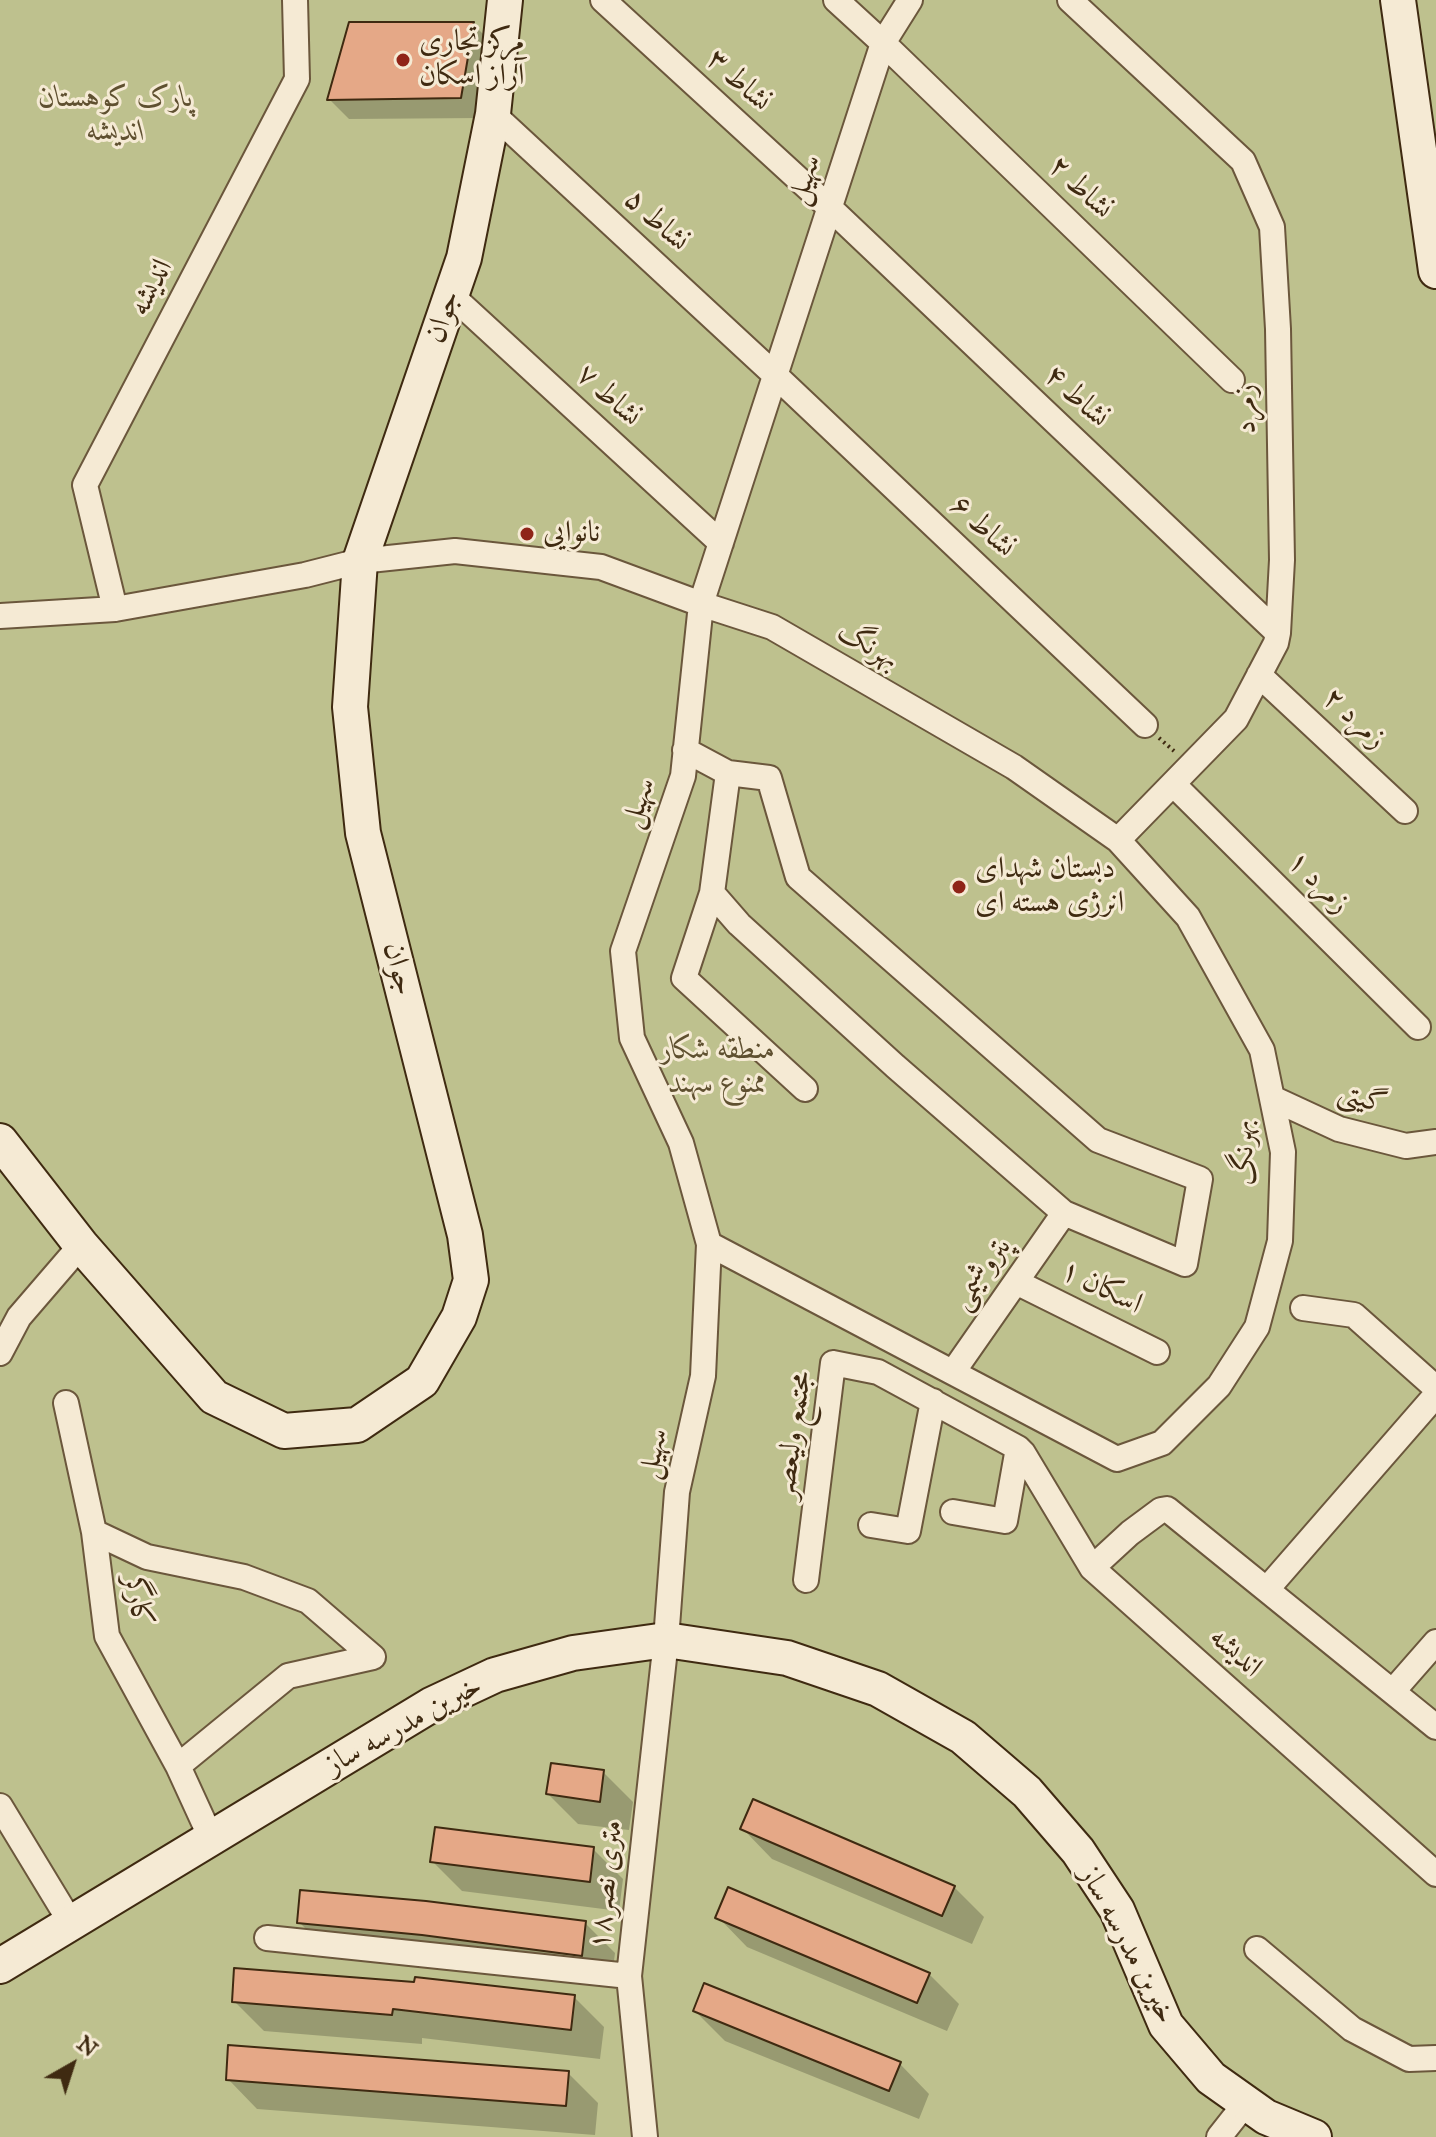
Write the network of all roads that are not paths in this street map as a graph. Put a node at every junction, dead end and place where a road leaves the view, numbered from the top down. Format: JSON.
{"nodes":[{"id":1,"x":295,"y":0,"type":"edge"},
{"id":2,"x":505,"y":0,"type":"edge"},
{"id":3,"x":603,"y":0,"type":"edge"},
{"id":4,"x":836,"y":0,"type":"edge"},
{"id":5,"x":910,"y":0,"type":"edge"},
{"id":6,"x":1070,"y":0,"type":"edge"},
{"id":7,"x":1398,"y":0,"type":"edge"},
{"id":8,"x":883,"y":43,"type":"junction"},
{"id":9,"x":493,"y":114,"type":"junction"},
{"id":10,"x":830,"y":208,"type":"junction"},
{"id":11,"x":1436,"y":271,"type":"edge"},
{"id":12,"x":451,"y":295,"type":"junction"},
{"id":13,"x":775,"y":375,"type":"junction"},
{"id":14,"x":1232,"y":380,"type":"dead end"},
{"id":15,"x":721,"y":543,"type":"junction"},
{"id":16,"x":360,"y":561,"type":"junction"},
{"id":17,"x":701,"y":604,"type":"junction"},
{"id":18,"x":115,"y":609,"type":"junction"},
{"id":19,"x":0,"y":616,"type":"edge"},
{"id":20,"x":1278,"y":633,"type":"junction"},
{"id":21,"x":1259,"y":675,"type":"junction"},
{"id":22,"x":1145,"y":725,"type":"road end"},
{"id":23,"x":685,"y":750,"type":"junction"},
{"id":24,"x":728,"y":773,"type":"junction"},
{"id":25,"x":1173,"y":784,"type":"junction"},
{"id":26,"x":1405,"y":811,"type":"dead end"},
{"id":27,"x":1118,"y":840,"type":"junction"},
{"id":28,"x":712,"y":893,"type":"junction"},
{"id":29,"x":1418,"y":1027,"type":"dead end"},
{"id":30,"x":805,"y":1089,"type":"dead end"},
{"id":31,"x":1272,"y":1098,"type":"junction"},
{"id":32,"x":0,"y":1141,"type":"edge"},
{"id":33,"x":1436,"y":1142,"type":"edge"},
{"id":34,"x":1064,"y":1213,"type":"junction"},
{"id":35,"x":709,"y":1244,"type":"junction"},
{"id":36,"x":81,"y":1245,"type":"junction"},
{"id":37,"x":1016,"y":1282,"type":"junction"},
{"id":38,"x":1303,"y":1308,"type":"dead end"},
{"id":39,"x":1157,"y":1352,"type":"dead end"},
{"id":40,"x":0,"y":1353,"type":"edge"},
{"id":41,"x":953,"y":1372,"type":"junction"},
{"id":42,"x":1436,"y":1388,"type":"edge"},
{"id":43,"x":1436,"y":1395,"type":"edge"},
{"id":44,"x":933,"y":1401,"type":"junction"},
{"id":45,"x":66,"y":1403,"type":"dead end"},
{"id":46,"x":1021,"y":1450,"type":"junction"},
{"id":47,"x":953,"y":1512,"type":"dead end"},
{"id":48,"x":871,"y":1525,"type":"dead end"},
{"id":49,"x":94,"y":1532,"type":"junction"},
{"id":50,"x":1092,"y":1568,"type":"junction"},
{"id":51,"x":806,"y":1580,"type":"dead end"},
{"id":52,"x":1267,"y":1589,"type":"junction"},
{"id":53,"x":666,"y":1640,"type":"junction"},
{"id":54,"x":1436,"y":1642,"type":"edge"},
{"id":55,"x":1393,"y":1691,"type":"junction"},
{"id":56,"x":1436,"y":1727,"type":"edge"},
{"id":57,"x":178,"y":1766,"type":"junction"},
{"id":58,"x":0,"y":1806,"type":"edge"},
{"id":59,"x":211,"y":1838,"type":"junction"},
{"id":60,"x":1436,"y":1874,"type":"edge"},
{"id":61,"x":71,"y":1923,"type":"junction"},
{"id":62,"x":267,"y":1938,"type":"dead end"},
{"id":63,"x":1257,"y":1949,"type":"dead end"},
{"id":64,"x":0,"y":1966,"type":"edge"},
{"id":65,"x":629,"y":1976,"type":"junction"},
{"id":66,"x":1436,"y":2058,"type":"edge"},
{"id":67,"x":1245,"y":2104,"type":"junction"},
{"id":68,"x":645,"y":2137,"type":"edge"},
{"id":69,"x":1219,"y":2137,"type":"edge"},
{"id":70,"x":1314,"y":2137,"type":"edge"}],
"edges":[{"from":1,"to":18,"type":"street","name":"اندیشه"},
{"from":2,"to":9,"type":"street","name":"جوان"},
{"from":3,"to":10,"type":"street","name":"نشاط ۳"},
{"from":4,"to":8,"type":"street","name":"نشاط ۲"},
{"from":5,"to":8,"type":"street","name":"سهیل"},
{"from":6,"to":20,"type":"street","name":"زمرد"},
{"from":7,"to":11,"type":"street"},
{"from":8,"to":10,"type":"street","name":"سهیل"},
{"from":8,"to":14,"type":"street","name":"نشاط ۲"},
{"from":9,"to":12,"type":"street","name":"جوان"},
{"from":9,"to":13,"type":"street","name":"نشاط ۵"},
{"from":10,"to":13,"type":"street","name":"سهیل"},
{"from":10,"to":20,"type":"street","name":"نشاط ۴"},
{"from":12,"to":15,"type":"street","name":"نشاط ۷"},
{"from":12,"to":16,"type":"street","name":"جوان"},
{"from":13,"to":15,"type":"street","name":"سهیل"},
{"from":13,"to":22,"type":"street","name":"نشاط ۶"},
{"from":15,"to":17,"type":"street","name":"سهیل"},
{"from":16,"to":17,"type":"street","name":"بهرنگ"},
{"from":16,"to":18,"type":"street","name":"بهرنگ"},
{"from":16,"to":36,"type":"street","name":"جوان"},
{"from":17,"to":23,"type":"street","name":"سهیل"},
{"from":17,"to":27,"type":"street","name":"بهرنگ"},
{"from":18,"to":19,"type":"street","name":"بهرنگ"},
{"from":20,"to":21,"type":"street","name":"زمرد"},
{"from":21,"to":25,"type":"street","name":"زمرد"},
{"from":21,"to":26,"type":"street","name":"زمرد ۲"},
{"from":23,"to":24,"type":"street"},
{"from":23,"to":35,"type":"street","name":"سهیل"},
{"from":24,"to":28,"type":"street"},
{"from":24,"to":34,"type":"street"},
{"from":25,"to":27,"type":"street","name":"زمرد"},
{"from":25,"to":29,"type":"street","name":"زمرد ۱"},
{"from":27,"to":31,"type":"street","name":"بهرنگ"},
{"from":28,"to":30,"type":"street"},
{"from":28,"to":34,"type":"street"},
{"from":31,"to":33,"type":"street","name":"گیتی"},
{"from":31,"to":41,"type":"street","name":"بهرنگ"},
{"from":32,"to":36,"type":"street","name":"جوان"},
{"from":34,"to":37,"type":"street","name":"پتروشیمی"},
{"from":35,"to":41,"type":"street","name":"بهرنگ"},
{"from":35,"to":53,"type":"street","name":"سهیل"},
{"from":36,"to":40,"type":"street"},
{"from":37,"to":39,"type":"street","name":"اسکان ۱"},
{"from":37,"to":41,"type":"street","name":"پتروشیمی"},
{"from":38,"to":42,"type":"street"},
{"from":43,"to":52,"type":"street"},
{"from":44,"to":46,"type":"street","name":"مجتمع ولیعصر"},
{"from":44,"to":48,"type":"street"},
{"from":44,"to":51,"type":"street","name":"مجتمع ولیعصر"},
{"from":45,"to":49,"type":"street","name":"کارگر"},
{"from":46,"to":47,"type":"street"},
{"from":46,"to":50,"type":"street","name":"اندیشه"},
{"from":49,"to":57,"type":"street","name":"کارگر"},
{"from":49,"to":57,"type":"street"},
{"from":50,"to":52,"type":"street"},
{"from":50,"to":60,"type":"street","name":"اندیشه"},
{"from":52,"to":55,"type":"street"},
{"from":53,"to":59,"type":"street","name":"خیرین مدرسه ساز"},
{"from":53,"to":65,"type":"street","name":"۱۸متری نصر"},
{"from":53,"to":67,"type":"street","name":"خیرین مدرسه ساز"},
{"from":54,"to":55,"type":"street"},
{"from":55,"to":56,"type":"street"},
{"from":57,"to":59,"type":"street","name":"کارگر"},
{"from":58,"to":61,"type":"street"},
{"from":59,"to":61,"type":"street","name":"خیرین مدرسه ساز"},
{"from":61,"to":64,"type":"street","name":"خیرین مدرسه ساز"},
{"from":62,"to":65,"type":"street"},
{"from":63,"to":66,"type":"street"},
{"from":65,"to":68,"type":"street","name":"۱۸متری نصر"},
{"from":67,"to":69,"type":"street"},
{"from":67,"to":70,"type":"street","name":"خیرین مدرسه ساز"}]}
